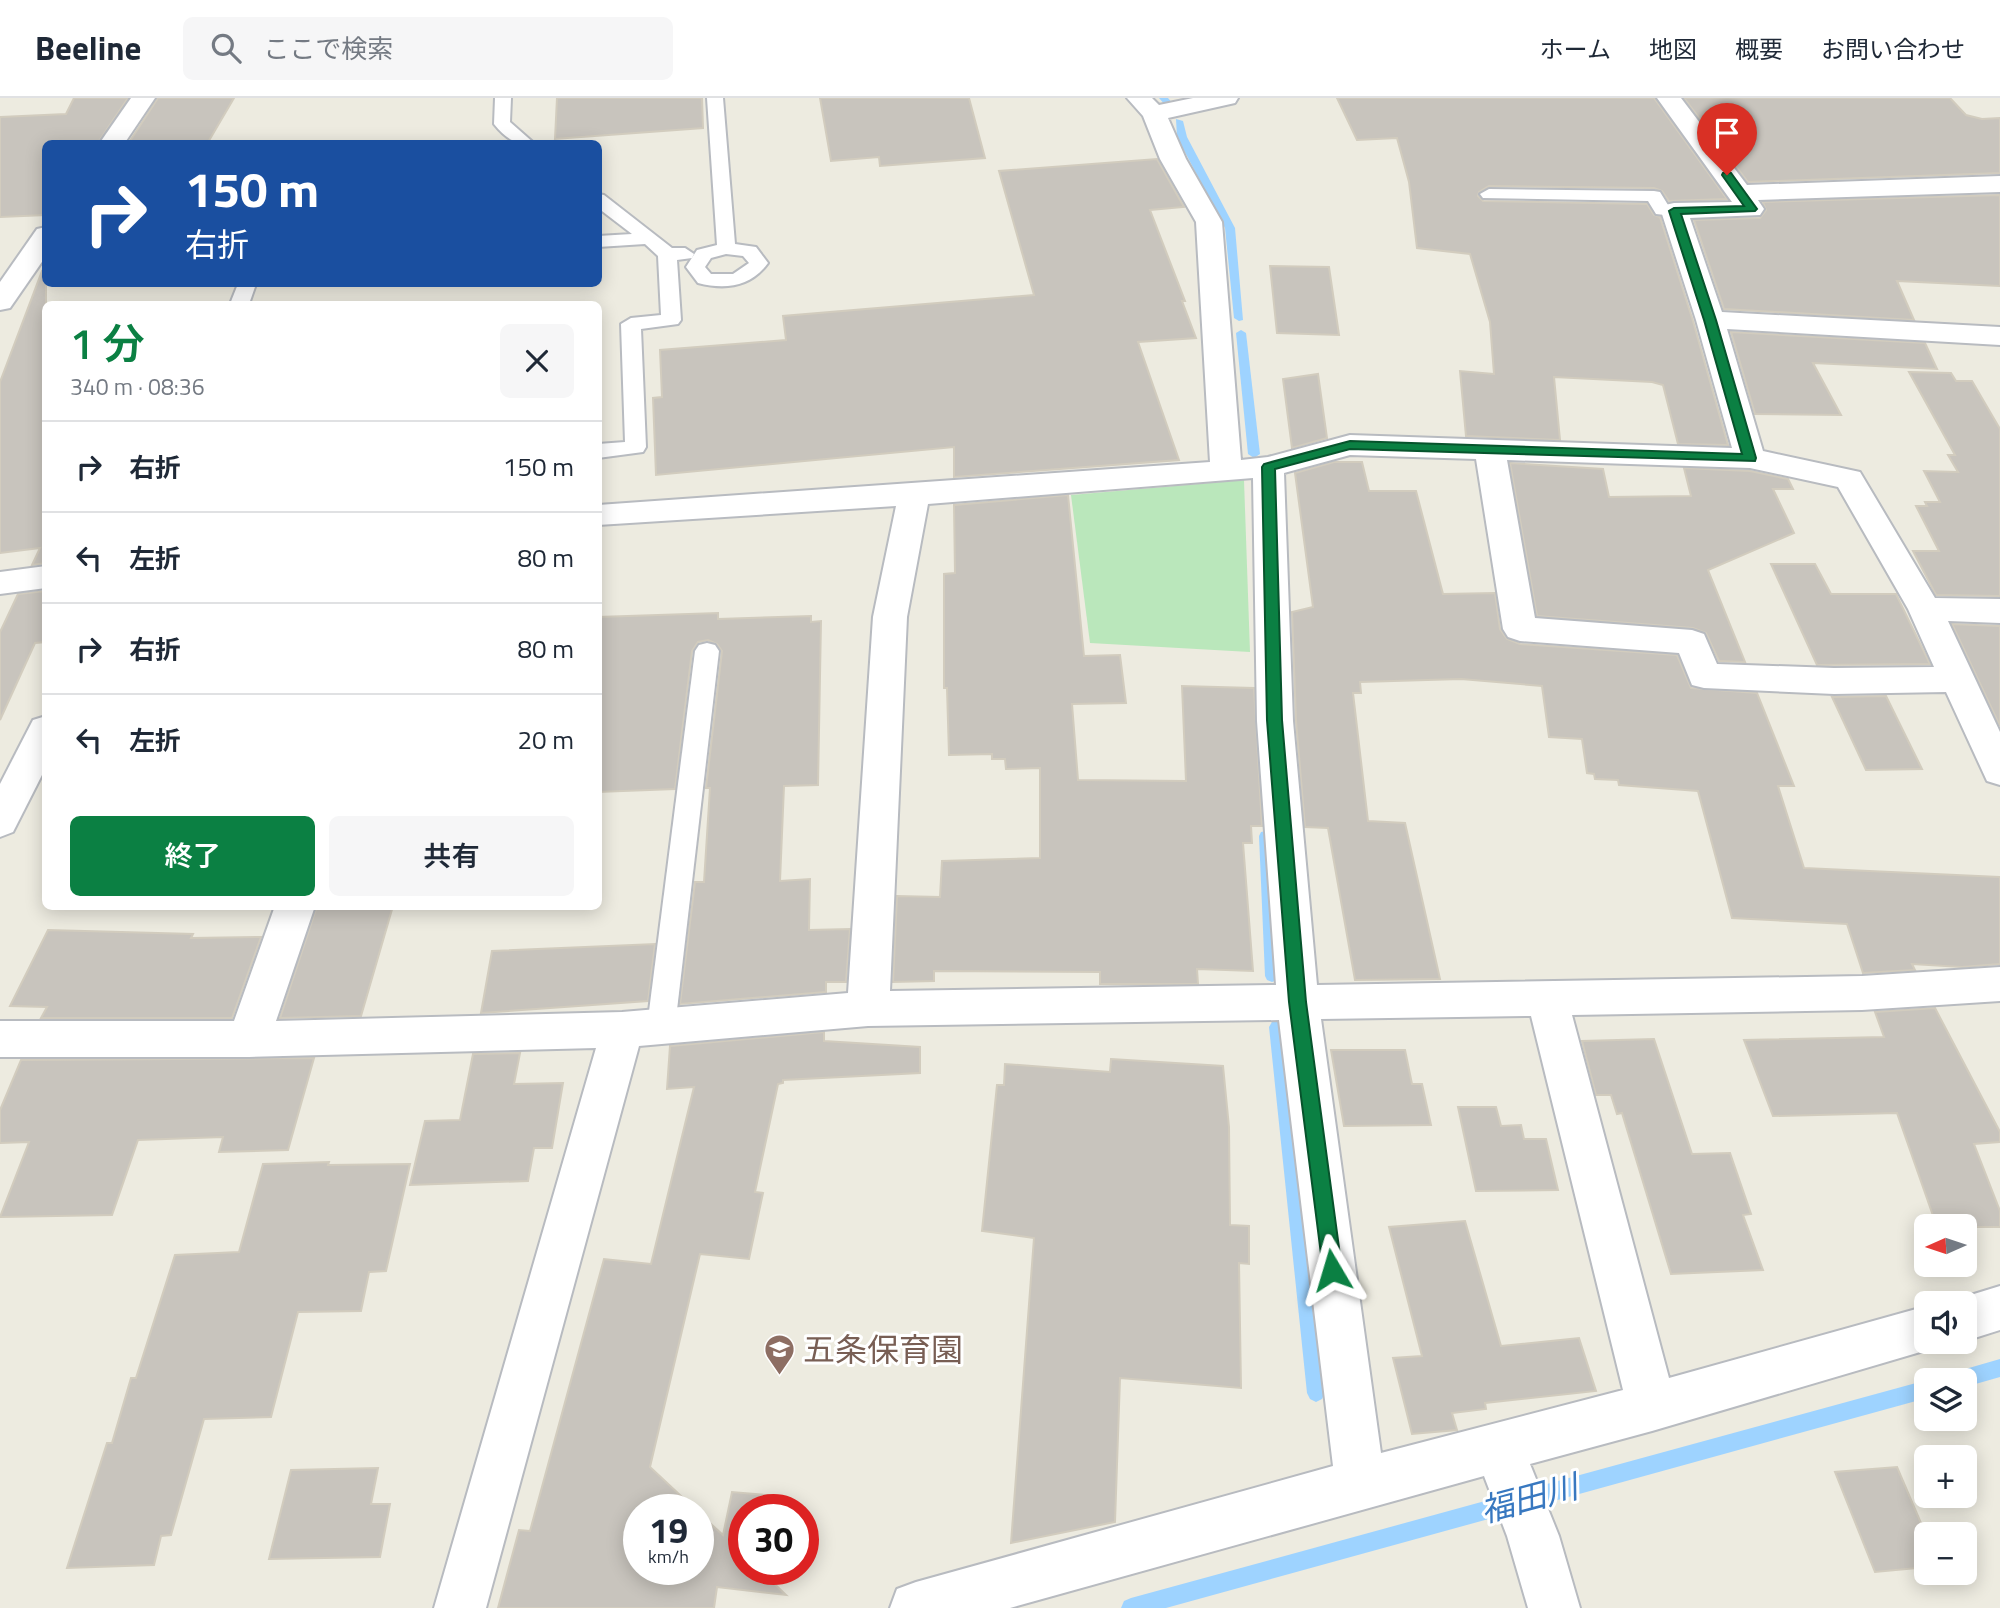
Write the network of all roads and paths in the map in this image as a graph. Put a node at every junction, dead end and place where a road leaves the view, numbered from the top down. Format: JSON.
{"nodes":[{"id":1,"x":143,"y":98,"type":"edge"},
{"id":2,"x":503,"y":98,"type":"edge"},
{"id":3,"x":715,"y":98,"type":"edge"},
{"id":4,"x":1226,"y":98,"type":"edge"},
{"id":5,"x":1669,"y":98,"type":"edge"},
{"id":6,"x":1147,"y":106,"type":"edge"},
{"id":7,"x":114,"y":140,"type":"edge"},
{"id":8,"x":522,"y":140,"type":"edge"},
{"id":9,"x":2000,"y":184,"type":"edge"},
{"id":10,"x":1741,"y":193,"type":"junction"},
{"id":11,"x":1489,"y":194,"type":"dead end"},
{"id":12,"x":602,"y":202,"type":"edge"},
{"id":13,"x":1674,"y":211,"type":"junction"},
{"id":14,"x":649,"y":238,"type":"junction"},
{"id":15,"x":42,"y":240,"type":"edge"},
{"id":16,"x":602,"y":243,"type":"edge"},
{"id":17,"x":726,"y":248,"type":"junction"},
{"id":18,"x":667,"y":254,"type":"junction"},
{"id":19,"x":704,"y":254,"type":"junction"},
{"id":20,"x":0,"y":302,"type":"edge"},
{"id":21,"x":1710,"y":320,"type":"junction"},
{"id":22,"x":2000,"y":336,"type":"edge"},
{"id":23,"x":1490,"y":450,"type":"junction"},
{"id":24,"x":602,"y":451,"type":"edge"},
{"id":25,"x":1750,"y":458,"type":"junction"},
{"id":26,"x":1268,"y":467,"type":"junction"},
{"id":27,"x":1226,"y":471,"type":"junction"},
{"id":28,"x":914,"y":495,"type":"junction"},
{"id":29,"x":602,"y":514,"type":"edge"},
{"id":30,"x":42,"y":578,"type":"edge"},
{"id":31,"x":0,"y":583,"type":"edge"},
{"id":32,"x":1925,"y":609,"type":"junction"},
{"id":33,"x":2000,"y":611,"type":"edge"},
{"id":34,"x":707,"y":651,"type":"dead end"},
{"id":35,"x":1958,"y":679,"type":"junction"},
{"id":36,"x":42,"y":737,"type":"edge"},
{"id":37,"x":2000,"y":771,"type":"edge"},
{"id":38,"x":0,"y":822,"type":"edge"},
{"id":39,"x":294,"y":910,"type":"edge"},
{"id":40,"x":2000,"y":984,"type":"edge"},
{"id":41,"x":1547,"y":999,"type":"junction"},
{"id":42,"x":1298,"y":1002,"type":"junction"},
{"id":43,"x":868,"y":1009,"type":"junction"},
{"id":44,"x":641,"y":1028,"type":"junction"},
{"id":45,"x":0,"y":1039,"type":"edge"},
{"id":46,"x":249,"y":1039,"type":"junction"},
{"id":47,"x":2000,"y":1308,"type":"edge"},
{"id":48,"x":1977,"y":1315,"type":"edge"},
{"id":49,"x":1914,"y":1333,"type":"edge"},
{"id":50,"x":1652,"y":1406,"type":"junction"},
{"id":51,"x":1501,"y":1454,"type":"junction"},
{"id":52,"x":1360,"y":1484,"type":"junction"},
{"id":53,"x":460,"y":1608,"type":"edge"},
{"id":54,"x":916,"y":1608,"type":"edge"},
{"id":55,"x":1554,"y":1608,"type":"edge"}],
"edges":[{"from":1,"to":7,"type":"street"},
{"from":2,"to":8,"type":"lane"},
{"from":3,"to":17,"type":"lane"},
{"from":4,"to":6,"type":"street"},
{"from":5,"to":10,"type":"street"},
{"from":6,"to":27,"type":"street"},
{"from":9,"to":10,"type":"street"},
{"from":10,"to":13,"type":"street"},
{"from":11,"to":13,"type":"lane"},
{"from":12,"to":14,"type":"lane"},
{"from":13,"to":21,"type":"street"},
{"from":14,"to":16,"type":"lane"},
{"from":14,"to":18,"type":"lane"},
{"from":15,"to":20,"type":"street"},
{"from":17,"to":19,"type":"lane"},
{"from":17,"to":19,"type":"lane"},
{"from":18,"to":19,"type":"lane"},
{"from":18,"to":24,"type":"lane"},
{"from":21,"to":22,"type":"street"},
{"from":21,"to":25,"type":"street"},
{"from":23,"to":25,"type":"street"},
{"from":23,"to":26,"type":"street"},
{"from":23,"to":35,"type":"street"},
{"from":25,"to":32,"type":"street"},
{"from":26,"to":27,"type":"street"},
{"from":26,"to":42,"type":"street"},
{"from":27,"to":28,"type":"street"},
{"from":28,"to":29,"type":"street"},
{"from":28,"to":43,"type":"street"},
{"from":30,"to":31,"type":"street"},
{"from":32,"to":33,"type":"street"},
{"from":32,"to":35,"type":"street"},
{"from":34,"to":44,"type":"lane"},
{"from":35,"to":37,"type":"street"},
{"from":36,"to":38,"type":"street"},
{"from":39,"to":46,"type":"street"},
{"from":40,"to":41,"type":"street"},
{"from":41,"to":42,"type":"street"},
{"from":41,"to":50,"type":"street"},
{"from":42,"to":43,"type":"street"},
{"from":42,"to":52,"type":"street"},
{"from":43,"to":44,"type":"street"},
{"from":44,"to":46,"type":"street"},
{"from":44,"to":53,"type":"street"},
{"from":45,"to":46,"type":"street"},
{"from":47,"to":48,"type":"street"},
{"from":49,"to":50,"type":"street"},
{"from":50,"to":51,"type":"street"},
{"from":51,"to":52,"type":"street"},
{"from":51,"to":55,"type":"street"},
{"from":52,"to":54,"type":"street"}]}
